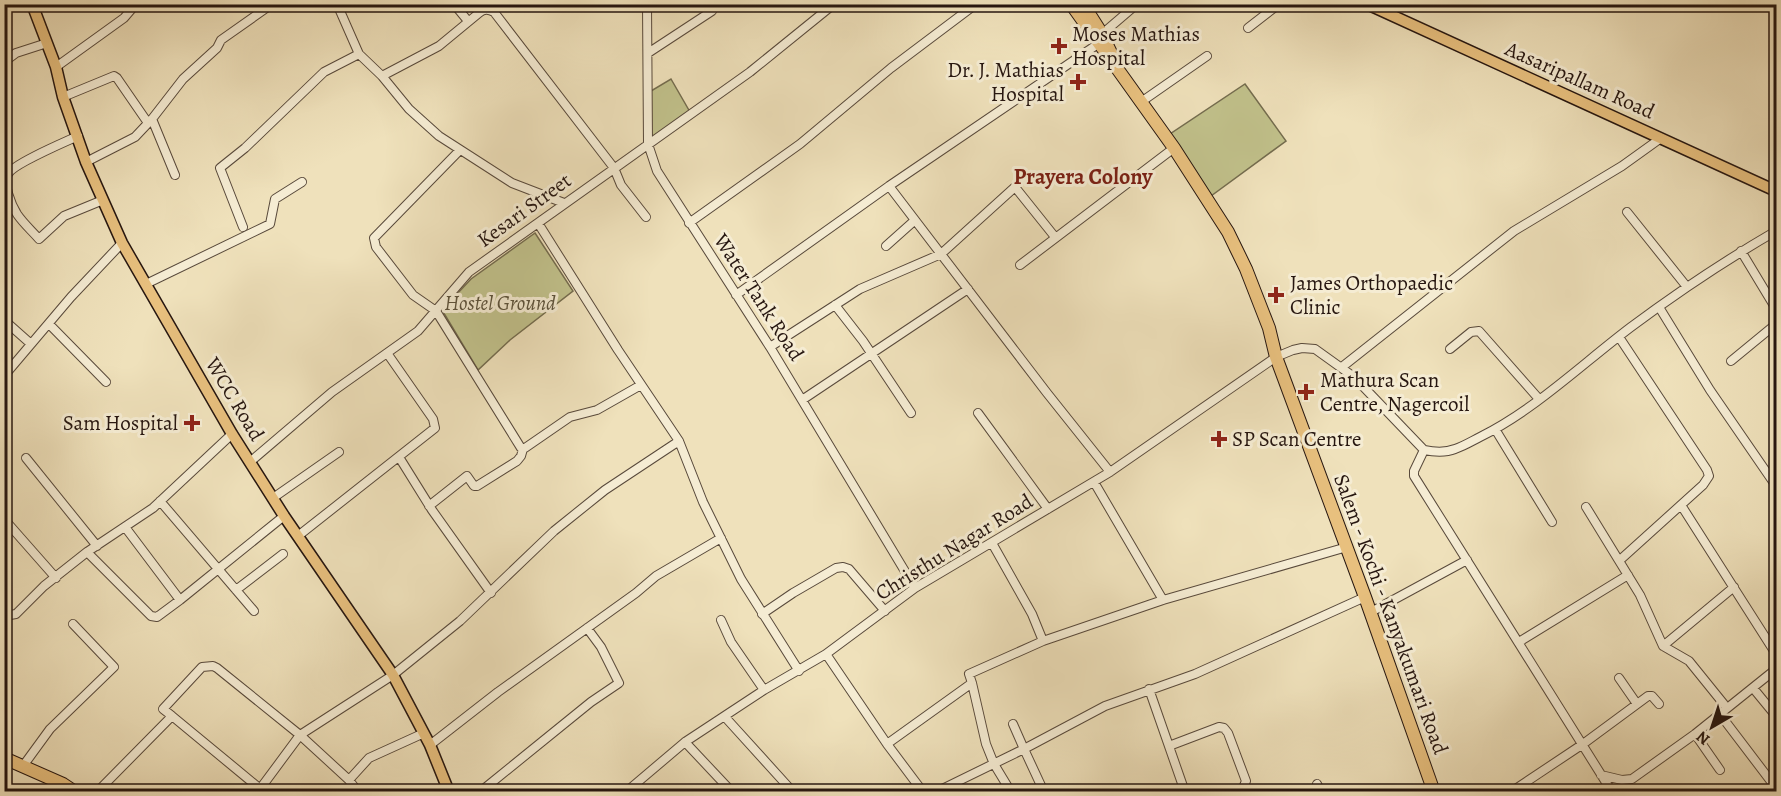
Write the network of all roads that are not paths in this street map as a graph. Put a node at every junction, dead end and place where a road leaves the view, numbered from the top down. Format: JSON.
{"nodes":[{"id":1,"x":136,"y":4,"type":"edge"},
{"id":2,"x":272,"y":4,"type":"edge"},
{"id":3,"x":337,"y":4,"type":"edge"},
{"id":4,"x":454,"y":4,"type":"edge"},
{"id":5,"x":647,"y":4,"type":"edge"},
{"id":6,"x":834,"y":4,"type":"edge"},
{"id":7,"x":976,"y":4,"type":"edge"},
{"id":8,"x":1071,"y":4,"type":"edge"},
{"id":9,"x":1083,"y":4,"type":"edge"},
{"id":10,"x":1137,"y":4,"type":"edge"},
{"id":11,"x":1279,"y":4,"type":"edge"},
{"id":12,"x":1367,"y":4,"type":"edge"},
{"id":13,"x":32,"y":6,"type":"edge"},
{"id":14,"x":712,"y":11,"type":"dead end"},
{"id":15,"x":468,"y":21,"type":"junction"},
{"id":16,"x":1248,"y":28,"type":"dead end"},
{"id":17,"x":1100,"y":39,"type":"junction"},
{"id":18,"x":47,"y":43,"type":"junction"},
{"id":19,"x":648,"y":52,"type":"junction"},
{"id":20,"x":359,"y":54,"type":"junction"},
{"id":21,"x":1207,"y":56,"type":"dead end"},
{"id":22,"x":4,"y":62,"type":"edge"},
{"id":23,"x":56,"y":67,"type":"junction"},
{"id":24,"x":382,"y":76,"type":"junction"},
{"id":25,"x":63,"y":97,"type":"junction"},
{"id":26,"x":1141,"y":102,"type":"junction"},
{"id":27,"x":150,"y":121,"type":"junction"},
{"id":28,"x":78,"y":136,"type":"junction"},
{"id":29,"x":1661,"y":138,"type":"junction"},
{"id":30,"x":648,"y":144,"type":"junction"},
{"id":31,"x":1174,"y":148,"type":"junction"},
{"id":32,"x":459,"y":151,"type":"junction"},
{"id":33,"x":86,"y":162,"type":"junction"},
{"id":34,"x":614,"y":168,"type":"junction"},
{"id":35,"x":175,"y":175,"type":"dead end"},
{"id":36,"x":302,"y":182,"type":"dead end"},
{"id":37,"x":889,"y":186,"type":"junction"},
{"id":38,"x":1776,"y":191,"type":"edge"},
{"id":39,"x":103,"y":200,"type":"junction"},
{"id":40,"x":564,"y":203,"type":"junction"},
{"id":41,"x":1627,"y":212,"type":"dead end"},
{"id":42,"x":646,"y":218,"type":"dead end"},
{"id":43,"x":914,"y":221,"type":"junction"},
{"id":44,"x":538,"y":223,"type":"junction"},
{"id":45,"x":689,"y":223,"type":"junction"},
{"id":46,"x":243,"y":227,"type":"dead end"},
{"id":47,"x":1776,"y":231,"type":"edge"},
{"id":48,"x":1056,"y":237,"type":"junction"},
{"id":49,"x":122,"y":243,"type":"junction"},
{"id":50,"x":886,"y":246,"type":"dead end"},
{"id":51,"x":1741,"y":251,"type":"junction"},
{"id":52,"x":941,"y":254,"type":"junction"},
{"id":53,"x":1020,"y":265,"type":"dead end"},
{"id":54,"x":146,"y":284,"type":"junction"},
{"id":55,"x":1687,"y":287,"type":"junction"},
{"id":56,"x":968,"y":289,"type":"junction"},
{"id":57,"x":736,"y":295,"type":"junction"},
{"id":58,"x":835,"y":305,"type":"junction"},
{"id":59,"x":1659,"y":307,"type":"junction"},
{"id":60,"x":1776,"y":309,"type":"edge"},
{"id":61,"x":436,"y":311,"type":"junction"},
{"id":62,"x":4,"y":320,"type":"edge"},
{"id":63,"x":49,"y":324,"type":"junction"},
{"id":64,"x":1776,"y":324,"type":"edge"},
{"id":65,"x":1619,"y":336,"type":"junction"},
{"id":66,"x":31,"y":344,"type":"junction"},
{"id":67,"x":770,"y":347,"type":"junction"},
{"id":68,"x":1450,"y":349,"type":"dead end"},
{"id":69,"x":387,"y":353,"type":"junction"},
{"id":70,"x":872,"y":354,"type":"junction"},
{"id":71,"x":1275,"y":357,"type":"junction"},
{"id":72,"x":1731,"y":361,"type":"dead end"},
{"id":73,"x":1342,"y":367,"type":"junction"},
{"id":74,"x":4,"y":376,"type":"edge"},
{"id":75,"x":106,"y":382,"type":"dead end"},
{"id":76,"x":641,"y":384,"type":"junction"},
{"id":77,"x":1539,"y":399,"type":"junction"},
{"id":78,"x":802,"y":400,"type":"junction"},
{"id":79,"x":911,"y":413,"type":"dead end"},
{"id":80,"x":978,"y":413,"type":"dead end"},
{"id":81,"x":1495,"y":429,"type":"junction"},
{"id":82,"x":232,"y":434,"type":"junction"},
{"id":83,"x":679,"y":441,"type":"junction"},
{"id":84,"x":523,"y":449,"type":"junction"},
{"id":85,"x":1424,"y":450,"type":"junction"},
{"id":86,"x":339,"y":452,"type":"dead end"},
{"id":87,"x":399,"y":457,"type":"junction"},
{"id":88,"x":26,"y":458,"type":"dead end"},
{"id":89,"x":250,"y":462,"type":"junction"},
{"id":90,"x":1110,"y":472,"type":"junction"},
{"id":91,"x":1094,"y":482,"type":"junction"},
{"id":92,"x":1776,"y":486,"type":"edge"},
{"id":93,"x":273,"y":498,"type":"junction"},
{"id":94,"x":160,"y":501,"type":"junction"},
{"id":95,"x":1681,"y":505,"type":"junction"},
{"id":96,"x":429,"y":506,"type":"junction"},
{"id":97,"x":1586,"y":507,"type":"dead end"},
{"id":98,"x":1048,"y":509,"type":"junction"},
{"id":99,"x":284,"y":516,"type":"junction"},
{"id":100,"x":4,"y":519,"type":"edge"},
{"id":101,"x":1552,"y":522,"type":"dead end"},
{"id":102,"x":125,"y":527,"type":"junction"},
{"id":103,"x":298,"y":536,"type":"junction"},
{"id":104,"x":721,"y":538,"type":"junction"},
{"id":105,"x":992,"y":543,"type":"junction"},
{"id":106,"x":97,"y":546,"type":"junction"},
{"id":107,"x":1347,"y":547,"type":"junction"},
{"id":108,"x":87,"y":552,"type":"junction"},
{"id":109,"x":283,"y":554,"type":"dead end"},
{"id":110,"x":1467,"y":560,"type":"junction"},
{"id":111,"x":1620,"y":560,"type":"junction"},
{"id":112,"x":218,"y":569,"type":"junction"},
{"id":113,"x":1628,"y":575,"type":"junction"},
{"id":114,"x":56,"y":578,"type":"junction"},
{"id":115,"x":1734,"y":587,"type":"junction"},
{"id":116,"x":915,"y":588,"type":"junction"},
{"id":117,"x":236,"y":590,"type":"junction"},
{"id":118,"x":490,"y":593,"type":"junction"},
{"id":119,"x":1365,"y":597,"type":"junction"},
{"id":120,"x":180,"y":600,"type":"junction"},
{"id":121,"x":1163,"y":600,"type":"junction"},
{"id":122,"x":254,"y":611,"type":"dead end"},
{"id":123,"x":885,"y":611,"type":"junction"},
{"id":124,"x":1371,"y":612,"type":"junction"},
{"id":125,"x":762,"y":614,"type":"junction"},
{"id":126,"x":4,"y":616,"type":"edge"},
{"id":127,"x":721,"y":620,"type":"dead end"},
{"id":128,"x":73,"y":624,"type":"dead end"},
{"id":129,"x":587,"y":628,"type":"junction"},
{"id":130,"x":1043,"y":641,"type":"junction"},
{"id":131,"x":1519,"y":642,"type":"junction"},
{"id":132,"x":1663,"y":646,"type":"junction"},
{"id":133,"x":826,"y":654,"type":"junction"},
{"id":134,"x":1776,"y":654,"type":"edge"},
{"id":135,"x":1776,"y":669,"type":"edge"},
{"id":136,"x":799,"y":671,"type":"junction"},
{"id":137,"x":393,"y":675,"type":"junction"},
{"id":138,"x":1619,"y":678,"type":"dead end"},
{"id":139,"x":972,"y":683,"type":"junction"},
{"id":140,"x":1753,"y":688,"type":"junction"},
{"id":141,"x":1149,"y":689,"type":"junction"},
{"id":142,"x":764,"y":690,"type":"junction"},
{"id":143,"x":1637,"y":704,"type":"junction"},
{"id":144,"x":1659,"y":704,"type":"dead end"},
{"id":145,"x":1727,"y":708,"type":"junction"},
{"id":146,"x":1719,"y":714,"type":"junction"},
{"id":147,"x":172,"y":716,"type":"junction"},
{"id":148,"x":1776,"y":716,"type":"edge"},
{"id":149,"x":725,"y":717,"type":"junction"},
{"id":150,"x":1013,"y":724,"type":"dead end"},
{"id":151,"x":423,"y":733,"type":"junction"},
{"id":152,"x":1695,"y":734,"type":"junction"},
{"id":153,"x":300,"y":735,"type":"junction"},
{"id":154,"x":685,"y":742,"type":"junction"},
{"id":155,"x":887,"y":744,"type":"junction"},
{"id":156,"x":1583,"y":744,"type":"junction"},
{"id":157,"x":430,"y":745,"type":"junction"},
{"id":158,"x":1169,"y":746,"type":"junction"},
{"id":159,"x":1024,"y":749,"type":"junction"},
{"id":160,"x":4,"y":758,"type":"edge"},
{"id":161,"x":994,"y":764,"type":"junction"},
{"id":162,"x":23,"y":766,"type":"junction"},
{"id":163,"x":1720,"y":770,"type":"dead end"},
{"id":164,"x":1601,"y":775,"type":"junction"},
{"id":165,"x":349,"y":780,"type":"junction"},
{"id":166,"x":1776,"y":788,"type":"edge"},
{"id":167,"x":262,"y":790,"type":"edge"},
{"id":168,"x":75,"y":792,"type":"edge"},
{"id":169,"x":96,"y":792,"type":"edge"},
{"id":170,"x":358,"y":792,"type":"edge"},
{"id":171,"x":449,"y":792,"type":"edge"},
{"id":172,"x":480,"y":792,"type":"edge"},
{"id":173,"x":626,"y":792,"type":"edge"},
{"id":174,"x":732,"y":792,"type":"edge"},
{"id":175,"x":793,"y":792,"type":"edge"},
{"id":176,"x":922,"y":792,"type":"edge"},
{"id":177,"x":936,"y":792,"type":"edge"},
{"id":178,"x":1011,"y":792,"type":"edge"},
{"id":179,"x":1044,"y":792,"type":"edge"},
{"id":180,"x":1185,"y":792,"type":"edge"},
{"id":181,"x":1234,"y":792,"type":"edge"},
{"id":182,"x":1434,"y":792,"type":"edge"},
{"id":183,"x":1511,"y":792,"type":"edge"},
{"id":184,"x":1612,"y":792,"type":"edge"}],
"edges":[{"from":1,"to":23,"type":"street"},
{"from":2,"to":27,"type":"street"},
{"from":3,"to":20,"type":"street"},
{"from":4,"to":15,"type":"street"},
{"from":5,"to":19,"type":"street","name":"Water Tank Road"},
{"from":6,"to":30,"type":"street","name":"Kesari Street"},
{"from":7,"to":45,"type":"street"},
{"from":8,"to":17,"type":"highway","name":"Salem - Kochi - Kanyakumari Road"},
{"from":9,"to":17,"type":"highway","name":"Salem - Kochi - Kanyakumari Road"},
{"from":10,"to":17,"type":"street"},
{"from":11,"to":16,"type":"street"},
{"from":12,"to":29,"type":"main road","name":"Aasaripallam Road"},
{"from":13,"to":18,"type":"main road","name":"WCC Road"},
{"from":14,"to":19,"type":"street"},
{"from":15,"to":24,"type":"street"},
{"from":15,"to":34,"type":"street"},
{"from":17,"to":26,"type":"highway","name":"Salem - Kochi - Kanyakumari Road"},
{"from":17,"to":37,"type":"street"},
{"from":18,"to":22,"type":"street"},
{"from":18,"to":23,"type":"main road","name":"WCC Road"},
{"from":19,"to":30,"type":"street","name":"Water Tank Road"},
{"from":20,"to":24,"type":"street"},
{"from":20,"to":46,"type":"street"},
{"from":21,"to":26,"type":"street"},
{"from":23,"to":25,"type":"main road","name":"WCC Road"},
{"from":24,"to":32,"type":"street"},
{"from":25,"to":27,"type":"street"},
{"from":25,"to":28,"type":"main road","name":"WCC Road"},
{"from":26,"to":31,"type":"highway","name":"Salem - Kochi - Kanyakumari Road"},
{"from":27,"to":33,"type":"street"},
{"from":27,"to":35,"type":"street"},
{"from":28,"to":33,"type":"main road","name":"WCC Road"},
{"from":28,"to":39,"type":"street"},
{"from":29,"to":38,"type":"main road","name":"Aasaripallam Road"},
{"from":29,"to":73,"type":"street"},
{"from":30,"to":34,"type":"street","name":"Kesari Street"},
{"from":30,"to":45,"type":"street","name":"Water Tank Road"},
{"from":31,"to":48,"type":"street"},
{"from":31,"to":71,"type":"highway","name":"Salem - Kochi - Kanyakumari Road"},
{"from":32,"to":40,"type":"street"},
{"from":32,"to":61,"type":"street"},
{"from":33,"to":39,"type":"main road","name":"WCC Road"},
{"from":34,"to":40,"type":"street","name":"Kesari Street"},
{"from":34,"to":42,"type":"street"},
{"from":36,"to":54,"type":"street"},
{"from":37,"to":43,"type":"street"},
{"from":37,"to":57,"type":"street"},
{"from":39,"to":49,"type":"main road","name":"WCC Road"},
{"from":40,"to":44,"type":"street","name":"Kesari Street"},
{"from":41,"to":55,"type":"street"},
{"from":43,"to":50,"type":"street"},
{"from":43,"to":52,"type":"street"},
{"from":44,"to":61,"type":"street","name":"Kesari Street"},
{"from":44,"to":76,"type":"street"},
{"from":45,"to":57,"type":"street","name":"Water Tank Road"},
{"from":47,"to":51,"type":"street"},
{"from":48,"to":52,"type":"street"},
{"from":48,"to":53,"type":"street"},
{"from":49,"to":54,"type":"main road","name":"WCC Road"},
{"from":49,"to":63,"type":"street"},
{"from":51,"to":55,"type":"street"},
{"from":51,"to":60,"type":"street"},
{"from":52,"to":56,"type":"street"},
{"from":52,"to":58,"type":"street"},
{"from":54,"to":82,"type":"main road","name":"WCC Road"},
{"from":55,"to":59,"type":"street"},
{"from":56,"to":70,"type":"street"},
{"from":56,"to":90,"type":"street"},
{"from":57,"to":67,"type":"street","name":"Water Tank Road"},
{"from":58,"to":67,"type":"street"},
{"from":58,"to":70,"type":"street"},
{"from":59,"to":65,"type":"street"},
{"from":59,"to":92,"type":"street"},
{"from":61,"to":69,"type":"street","name":"Kesari Street"},
{"from":61,"to":84,"type":"street"},
{"from":62,"to":66,"type":"street"},
{"from":63,"to":66,"type":"street"},
{"from":63,"to":75,"type":"street"},
{"from":64,"to":72,"type":"street"},
{"from":65,"to":77,"type":"street"},
{"from":65,"to":95,"type":"street"},
{"from":66,"to":74,"type":"street"},
{"from":67,"to":78,"type":"street","name":"Water Tank Road"},
{"from":68,"to":77,"type":"street"},
{"from":69,"to":87,"type":"street"},
{"from":69,"to":89,"type":"street","name":"Kesari Street"},
{"from":70,"to":78,"type":"street"},
{"from":70,"to":79,"type":"street"},
{"from":71,"to":73,"type":"street","name":"Christhu Nagar Road"},
{"from":71,"to":90,"type":"street","name":"Christhu Nagar Road"},
{"from":71,"to":107,"type":"highway","name":"Salem - Kochi - Kanyakumari Road"},
{"from":73,"to":85,"type":"street","name":"Christhu Nagar Road"},
{"from":76,"to":83,"type":"street"},
{"from":76,"to":84,"type":"street"},
{"from":77,"to":81,"type":"street"},
{"from":78,"to":116,"type":"street","name":"Water Tank Road"},
{"from":80,"to":98,"type":"street"},
{"from":81,"to":85,"type":"street"},
{"from":81,"to":101,"type":"street"},
{"from":82,"to":89,"type":"main road","name":"WCC Road"},
{"from":82,"to":94,"type":"street"},
{"from":83,"to":104,"type":"street"},
{"from":83,"to":118,"type":"street"},
{"from":84,"to":96,"type":"street"},
{"from":85,"to":110,"type":"street"},
{"from":86,"to":93,"type":"street"},
{"from":87,"to":96,"type":"street"},
{"from":87,"to":103,"type":"street"},
{"from":88,"to":106,"type":"street"},
{"from":89,"to":93,"type":"main road","name":"WCC Road"},
{"from":90,"to":91,"type":"street","name":"Christhu Nagar Road"},
{"from":91,"to":98,"type":"street","name":"Christhu Nagar Road"},
{"from":91,"to":121,"type":"street"},
{"from":93,"to":99,"type":"main road","name":"WCC Road"},
{"from":94,"to":102,"type":"street"},
{"from":94,"to":112,"type":"street"},
{"from":95,"to":111,"type":"street"},
{"from":95,"to":115,"type":"street"},
{"from":96,"to":118,"type":"street"},
{"from":97,"to":111,"type":"street"},
{"from":98,"to":105,"type":"street","name":"Christhu Nagar Road"},
{"from":99,"to":103,"type":"main road","name":"WCC Road"},
{"from":99,"to":112,"type":"street"},
{"from":100,"to":114,"type":"street"},
{"from":102,"to":106,"type":"street"},
{"from":102,"to":120,"type":"street"},
{"from":103,"to":137,"type":"main road","name":"WCC Road"},
{"from":104,"to":125,"type":"street"},
{"from":104,"to":129,"type":"street"},
{"from":105,"to":116,"type":"street","name":"Christhu Nagar Road"},
{"from":105,"to":130,"type":"street"},
{"from":106,"to":108,"type":"street"},
{"from":107,"to":119,"type":"highway","name":"Salem - Kochi - Kanyakumari Road"},
{"from":107,"to":121,"type":"street"},
{"from":108,"to":114,"type":"street"},
{"from":108,"to":120,"type":"street"},
{"from":109,"to":117,"type":"street"},
{"from":110,"to":124,"type":"street"},
{"from":110,"to":131,"type":"street"},
{"from":111,"to":113,"type":"street"},
{"from":112,"to":117,"type":"street"},
{"from":112,"to":120,"type":"street"},
{"from":113,"to":131,"type":"street"},
{"from":113,"to":132,"type":"street"},
{"from":114,"to":126,"type":"street"},
{"from":115,"to":132,"type":"street"},
{"from":115,"to":134,"type":"street"},
{"from":116,"to":123,"type":"street","name":"Christhu Nagar Road"},
{"from":117,"to":122,"type":"street"},
{"from":118,"to":137,"type":"street"},
{"from":119,"to":124,"type":"highway","name":"Salem - Kochi - Kanyakumari Road"},
{"from":119,"to":141,"type":"street"},
{"from":121,"to":130,"type":"street"},
{"from":123,"to":125,"type":"street"},
{"from":123,"to":133,"type":"street","name":"Christhu Nagar Road"},
{"from":124,"to":182,"type":"highway","name":"Salem - Kochi - Kanyakumari Road"},
{"from":125,"to":136,"type":"street"},
{"from":127,"to":142,"type":"street"},
{"from":128,"to":162,"type":"street"},
{"from":129,"to":157,"type":"street"},
{"from":129,"to":172,"type":"street"},
{"from":130,"to":139,"type":"street"},
{"from":131,"to":156,"type":"street"},
{"from":132,"to":145,"type":"street"},
{"from":133,"to":136,"type":"street","name":"Christhu Nagar Road"},
{"from":133,"to":155,"type":"street"},
{"from":135,"to":140,"type":"street"},
{"from":136,"to":142,"type":"street","name":"Christhu Nagar Road"},
{"from":137,"to":151,"type":"main road","name":"WCC Road"},
{"from":137,"to":153,"type":"street"},
{"from":138,"to":143,"type":"street"},
{"from":139,"to":155,"type":"street"},
{"from":139,"to":161,"type":"street"},
{"from":140,"to":145,"type":"street"},
{"from":140,"to":148,"type":"street"},
{"from":141,"to":158,"type":"street"},
{"from":141,"to":159,"type":"street"},
{"from":142,"to":149,"type":"street","name":"Christhu Nagar Road"},
{"from":143,"to":144,"type":"street"},
{"from":143,"to":156,"type":"street"},
{"from":145,"to":146,"type":"street"},
{"from":146,"to":152,"type":"street"},
{"from":146,"to":166,"type":"street"},
{"from":147,"to":153,"type":"street"},
{"from":147,"to":167,"type":"street"},
{"from":147,"to":169,"type":"street"},
{"from":149,"to":154,"type":"street","name":"Christhu Nagar Road"},
{"from":149,"to":175,"type":"street"},
{"from":150,"to":159,"type":"street"},
{"from":151,"to":157,"type":"main road","name":"WCC Road"},
{"from":151,"to":165,"type":"street"},
{"from":152,"to":163,"type":"street"},
{"from":152,"to":164,"type":"street"},
{"from":153,"to":165,"type":"street"},
{"from":153,"to":167,"type":"street"},
{"from":154,"to":173,"type":"street","name":"Christhu Nagar Road"},
{"from":154,"to":174,"type":"street"},
{"from":155,"to":176,"type":"street"},
{"from":156,"to":164,"type":"street"},
{"from":156,"to":183,"type":"street"},
{"from":157,"to":171,"type":"main road","name":"WCC Road"},
{"from":158,"to":180,"type":"street"},
{"from":158,"to":181,"type":"street"},
{"from":159,"to":161,"type":"street"},
{"from":159,"to":179,"type":"street"},
{"from":160,"to":162,"type":"highway"},
{"from":161,"to":177,"type":"street"},
{"from":161,"to":178,"type":"street"},
{"from":162,"to":168,"type":"highway"},
{"from":164,"to":184,"type":"street"},
{"from":165,"to":170,"type":"street"}]}
